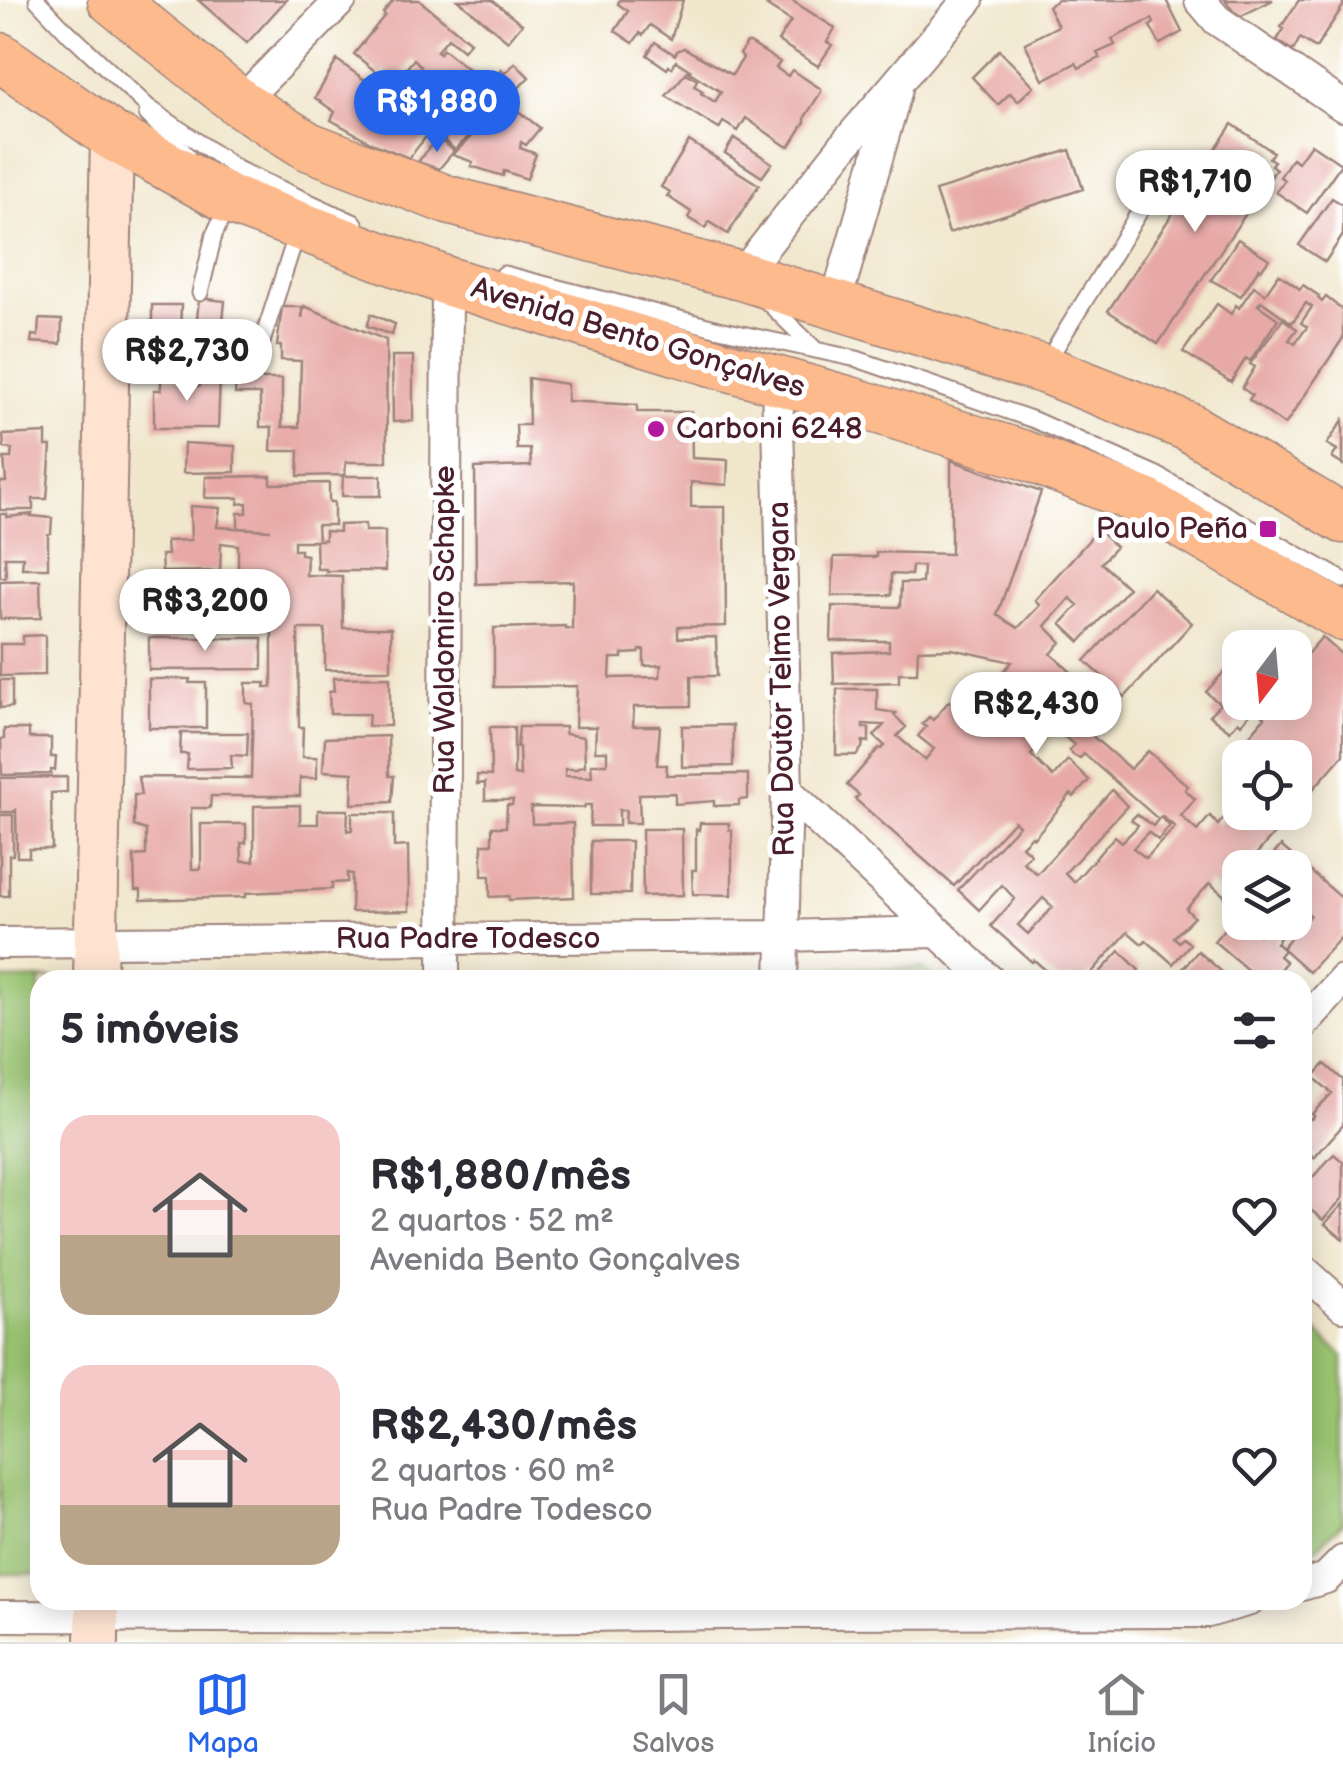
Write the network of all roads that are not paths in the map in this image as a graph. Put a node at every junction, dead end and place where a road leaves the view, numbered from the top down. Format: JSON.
{"nodes":[{"id":1,"x":36,"y":0,"type":"edge"},
{"id":2,"x":112,"y":0,"type":"edge"},
{"id":3,"x":341,"y":0,"type":"edge"},
{"id":4,"x":968,"y":0,"type":"edge"},
{"id":5,"x":1200,"y":0,"type":"edge"},
{"id":6,"x":66,"y":30,"type":"junction"},
{"id":7,"x":0,"y":57,"type":"edge"},
{"id":8,"x":901,"y":77,"type":"junction"},
{"id":9,"x":240,"y":103,"type":"junction"},
{"id":10,"x":1343,"y":106,"type":"edge"},
{"id":11,"x":112,"y":136,"type":"junction"},
{"id":12,"x":1164,"y":172,"type":"dead end"},
{"id":13,"x":230,"y":200,"type":"junction"},
{"id":14,"x":299,"y":225,"type":"junction"},
{"id":15,"x":375,"y":232,"type":"dead end"},
{"id":16,"x":464,"y":275,"type":"junction"},
{"id":17,"x":741,"y":276,"type":"junction"},
{"id":18,"x":200,"y":294,"type":"dead end"},
{"id":19,"x":825,"y":326,"type":"junction"},
{"id":20,"x":260,"y":348,"type":"dead end"},
{"id":21,"x":759,"y":365,"type":"junction"},
{"id":22,"x":1046,"y":370,"type":"junction"},
{"id":23,"x":1343,"y":519,"type":"edge"},
{"id":24,"x":1343,"y":580,"type":"edge"},
{"id":25,"x":1343,"y":617,"type":"edge"},
{"id":26,"x":787,"y":791,"type":"junction"},
{"id":27,"x":936,"y":932,"type":"junction"},
{"id":28,"x":782,"y":936,"type":"junction"},
{"id":29,"x":444,"y":939,"type":"junction"},
{"id":30,"x":0,"y":943,"type":"edge"},
{"id":31,"x":95,"y":961,"type":"edge"},
{"id":32,"x":444,"y":970,"type":"edge"},
{"id":33,"x":782,"y":970,"type":"edge"},
{"id":34,"x":978,"y":970,"type":"edge"},
{"id":35,"x":1343,"y":980,"type":"edge"},
{"id":36,"x":1312,"y":1014,"type":"edge"},
{"id":37,"x":1312,"y":1278,"type":"edge"},
{"id":38,"x":1343,"y":1306,"type":"edge"},
{"id":39,"x":1343,"y":1561,"type":"edge"},
{"id":40,"x":1312,"y":1582,"type":"edge"},
{"id":41,"x":1215,"y":1610,"type":"edge"},
{"id":42,"x":0,"y":1616,"type":"edge"},
{"id":43,"x":785,"y":1618,"type":"edge"},
{"id":44,"x":97,"y":1619,"type":"edge"},
{"id":45,"x":448,"y":1620,"type":"edge"}],
"edges":[{"from":1,"to":6,"type":"lane"},
{"from":2,"to":9,"type":"main road"},
{"from":3,"to":9,"type":"street"},
{"from":4,"to":8,"type":"street"},
{"from":5,"to":10,"type":"street"},
{"from":6,"to":13,"type":"lane"},
{"from":6,"to":15,"type":"lane"},
{"from":7,"to":11,"type":"main road","name":"Avenida Bento Gonçalves"},
{"from":8,"to":17,"type":"street"},
{"from":8,"to":19,"type":"street"},
{"from":9,"to":17,"type":"main road"},
{"from":11,"to":13,"type":"main road","name":"Avenida Bento Gonçalves"},
{"from":11,"to":31,"type":"street"},
{"from":12,"to":22,"type":"lane"},
{"from":13,"to":14,"type":"main road","name":"Avenida Bento Gonçalves"},
{"from":13,"to":18,"type":"lane"},
{"from":14,"to":16,"type":"main road","name":"Avenida Bento Gonçalves"},
{"from":14,"to":20,"type":"lane"},
{"from":16,"to":19,"type":"lane"},
{"from":16,"to":21,"type":"main road","name":"Avenida Bento Gonçalves"},
{"from":16,"to":29,"type":"street","name":"Rua Waldomiro Schapke"},
{"from":17,"to":19,"type":"main road"},
{"from":19,"to":21,"type":"lane"},
{"from":19,"to":22,"type":"main road"},
{"from":19,"to":24,"type":"lane"},
{"from":21,"to":25,"type":"main road","name":"Avenida Bento Gonçalves"},
{"from":21,"to":26,"type":"street","name":"Rua Doutor Telmo Vergara"},
{"from":22,"to":23,"type":"main road"},
{"from":26,"to":27,"type":"street"},
{"from":26,"to":28,"type":"street","name":"Rua Doutor Telmo Vergara"},
{"from":27,"to":28,"type":"street","name":"Rua Padre Todesco"},
{"from":27,"to":34,"type":"street"},
{"from":28,"to":29,"type":"street","name":"Rua Padre Todesco"},
{"from":28,"to":33,"type":"street","name":"Rua Doutor Telmo Vergara"},
{"from":29,"to":31,"type":"street","name":"Rua Padre Todesco"},
{"from":29,"to":32,"type":"street","name":"Rua Waldomiro Schapke"},
{"from":30,"to":31,"type":"street","name":"Rua Padre Todesco"},
{"from":35,"to":36,"type":"street"},
{"from":37,"to":38,"type":"street"},
{"from":39,"to":40,"type":"street"},
{"from":41,"to":43,"type":"street"},
{"from":42,"to":44,"type":"street"},
{"from":43,"to":45,"type":"street"},
{"from":44,"to":45,"type":"street"}]}
